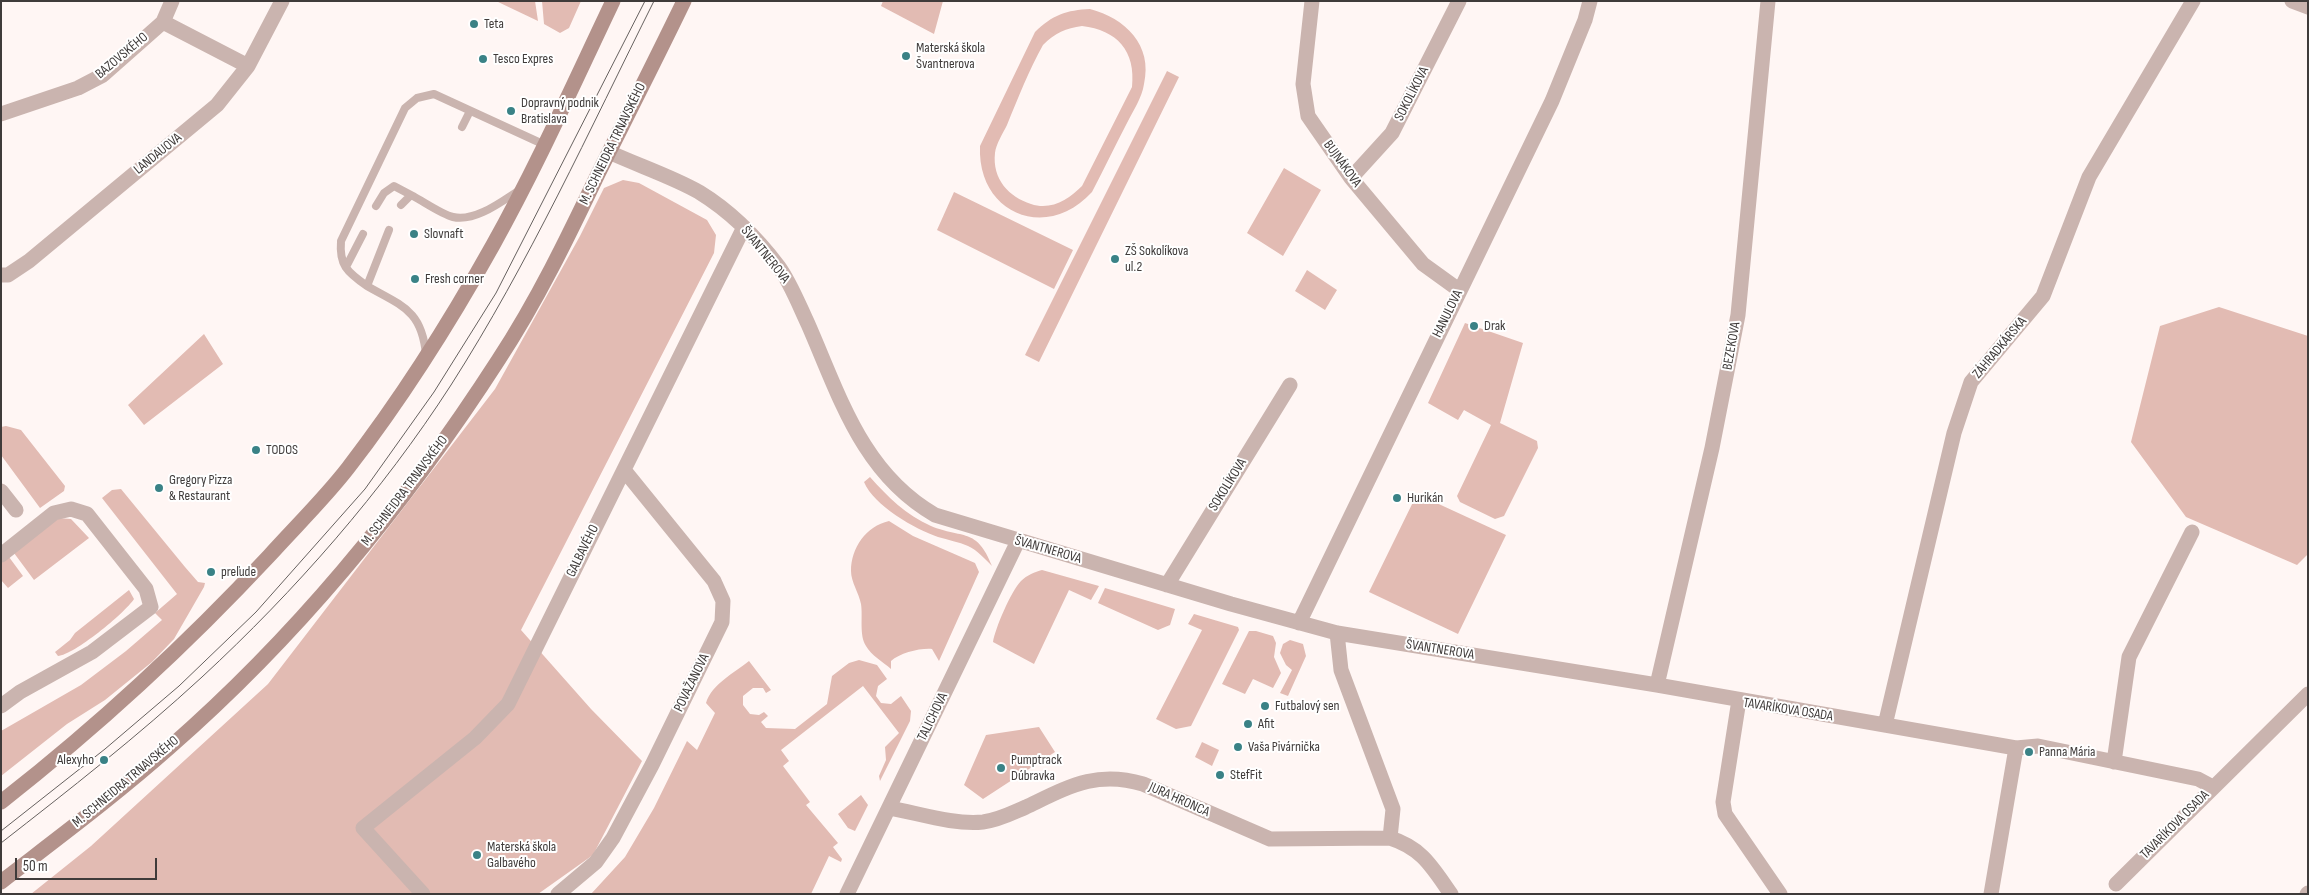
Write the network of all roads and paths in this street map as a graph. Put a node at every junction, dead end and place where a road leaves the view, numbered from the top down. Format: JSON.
{"nodes":[{"id":1,"x":172,"y":1,"type":"edge"},
{"id":2,"x":282,"y":1,"type":"edge"},
{"id":3,"x":613,"y":1,"type":"edge"},
{"id":4,"x":684,"y":1,"type":"edge"},
{"id":5,"x":1312,"y":1,"type":"edge"},
{"id":6,"x":1459,"y":1,"type":"edge"},
{"id":7,"x":1590,"y":1,"type":"edge"},
{"id":8,"x":1768,"y":1,"type":"edge"},
{"id":9,"x":2193,"y":1,"type":"edge"},
{"id":10,"x":2292,"y":1,"type":"edge"},
{"id":11,"x":2308,"y":7,"type":"edge"},
{"id":12,"x":162,"y":22,"type":"junction"},
{"id":13,"x":248,"y":66,"type":"junction"},
{"id":14,"x":470,"y":111,"type":"junction"},
{"id":15,"x":1,"y":114,"type":"edge"},
{"id":16,"x":462,"y":127,"type":"dead end"},
{"id":17,"x":545,"y":145,"type":"junction"},
{"id":18,"x":609,"y":152,"type":"junction"},
{"id":19,"x":1351,"y":178,"type":"junction"},
{"id":20,"x":524,"y":187,"type":"junction"},
{"id":21,"x":411,"y":195,"type":"junction"},
{"id":22,"x":401,"y":205,"type":"dead end"},
{"id":23,"x":376,"y":206,"type":"dead end"},
{"id":24,"x":744,"y":228,"type":"junction"},
{"id":25,"x":389,"y":230,"type":"dead end"},
{"id":26,"x":364,"y":234,"type":"dead end"},
{"id":27,"x":346,"y":267,"type":"junction"},
{"id":28,"x":3,"y":277,"type":"edge"},
{"id":29,"x":367,"y":286,"type":"junction"},
{"id":30,"x":1459,"y":290,"type":"junction"},
{"id":31,"x":426,"y":357,"type":"junction"},
{"id":32,"x":1290,"y":385,"type":"dead end"},
{"id":33,"x":624,"y":470,"type":"junction"},
{"id":34,"x":1,"y":491,"type":"edge"},
{"id":35,"x":16,"y":510,"type":"dead end"},
{"id":36,"x":2192,"y":532,"type":"dead end"},
{"id":37,"x":1018,"y":541,"type":"junction"},
{"id":38,"x":1,"y":555,"type":"edge"},
{"id":39,"x":1167,"y":585,"type":"junction"},
{"id":40,"x":1299,"y":623,"type":"junction"},
{"id":41,"x":1337,"y":633,"type":"junction"},
{"id":42,"x":1657,"y":685,"type":"junction"},
{"id":43,"x":2308,"y":694,"type":"edge"},
{"id":44,"x":1739,"y":700,"type":"junction"},
{"id":45,"x":1,"y":706,"type":"edge"},
{"id":46,"x":1885,"y":725,"type":"junction"},
{"id":47,"x":2016,"y":748,"type":"junction"},
{"id":48,"x":2114,"y":762,"type":"junction"},
{"id":49,"x":2213,"y":787,"type":"junction"},
{"id":50,"x":1,"y":802,"type":"edge"},
{"id":51,"x":889,"y":808,"type":"junction"},
{"id":52,"x":1390,"y":838,"type":"junction"},
{"id":53,"x":1,"y":882,"type":"edge"},
{"id":54,"x":2116,"y":884,"type":"dead end"},
{"id":55,"x":423,"y":894,"type":"edge"},
{"id":56,"x":558,"y":894,"type":"edge"},
{"id":57,"x":848,"y":894,"type":"edge"},
{"id":58,"x":1451,"y":894,"type":"edge"},
{"id":59,"x":1780,"y":894,"type":"edge"},
{"id":60,"x":1991,"y":894,"type":"edge"}],
"edges":[{"from":1,"to":12,"type":"street","name":"BAZOVSKÉHO"},
{"from":2,"to":13,"type":"street","name":"LANDAUOVA"},
{"from":3,"to":17,"type":"main road"},
{"from":4,"to":18,"type":"main road","name":"M. SCHNEIDRA TRNAVSKÉHO"},
{"from":5,"to":19,"type":"street","name":"BUJNÁKOVA"},
{"from":6,"to":19,"type":"street","name":"SOKOLÍKOVA"},
{"from":7,"to":30,"type":"street","name":"HANULOVA"},
{"from":8,"to":42,"type":"street","name":"BEZEKOVA"},
{"from":9,"to":46,"type":"street","name":"ZÁHRADKÁRSKA"},
{"from":10,"to":11,"type":"street"},
{"from":12,"to":13,"type":"street"},
{"from":12,"to":15,"type":"street","name":"BAZOVSKÉHO"},
{"from":13,"to":28,"type":"street","name":"LANDAUOVA"},
{"from":14,"to":16,"type":"lane"},
{"from":14,"to":17,"type":"lane"},
{"from":14,"to":27,"type":"lane"},
{"from":17,"to":20,"type":"main road"},
{"from":18,"to":24,"type":"street","name":"ŠVANTNEROVA"},
{"from":18,"to":53,"type":"main road","name":"M. SCHNEIDRA TRNAVSKÉHO"},
{"from":19,"to":30,"type":"street","name":"BUJNÁKOVA"},
{"from":20,"to":21,"type":"lane"},
{"from":20,"to":31,"type":"main road"},
{"from":21,"to":22,"type":"lane"},
{"from":21,"to":23,"type":"lane"},
{"from":24,"to":33,"type":"street","name":"GALBAVÉHO"},
{"from":24,"to":37,"type":"street","name":"ŠVANTNEROVA"},
{"from":25,"to":29,"type":"lane"},
{"from":26,"to":27,"type":"lane"},
{"from":27,"to":29,"type":"lane"},
{"from":29,"to":31,"type":"lane"},
{"from":30,"to":40,"type":"street","name":"HANULOVA"},
{"from":31,"to":50,"type":"main road"},
{"from":32,"to":39,"type":"street","name":"SOKOLÍKOVA"},
{"from":33,"to":55,"type":"street","name":"GALBAVÉHO"},
{"from":33,"to":56,"type":"street","name":"POVAŽANOVA"},
{"from":34,"to":35,"type":"street"},
{"from":36,"to":48,"type":"street"},
{"from":37,"to":39,"type":"street","name":"ŠVANTNEROVA"},
{"from":37,"to":51,"type":"street","name":"TALICHOVA"},
{"from":38,"to":45,"type":"street"},
{"from":39,"to":40,"type":"street","name":"ŠVANTNEROVA"},
{"from":40,"to":41,"type":"street","name":"ŠVANTNEROVA"},
{"from":41,"to":42,"type":"street","name":"ŠVANTNEROVA"},
{"from":41,"to":52,"type":"street"},
{"from":42,"to":44,"type":"street","name":"ŠVANTNEROVA"},
{"from":43,"to":49,"type":"street","name":"TAVARÍKOVA OSADA"},
{"from":44,"to":46,"type":"street","name":"TAVARÍKOVA OSADA"},
{"from":44,"to":59,"type":"street","name":"TAVARÍKOVA OSADA"},
{"from":46,"to":47,"type":"street","name":"TAVARÍKOVA OSADA"},
{"from":47,"to":48,"type":"street","name":"TAVARÍKOVA OSADA"},
{"from":47,"to":60,"type":"street"},
{"from":48,"to":49,"type":"street","name":"TAVARÍKOVA OSADA"},
{"from":49,"to":54,"type":"street","name":"TAVARÍKOVA OSADA"},
{"from":51,"to":52,"type":"street","name":"JURA HRONCA"},
{"from":51,"to":57,"type":"street","name":"TALICHOVA"},
{"from":52,"to":58,"type":"street","name":"JURA HRONCA"}]}
